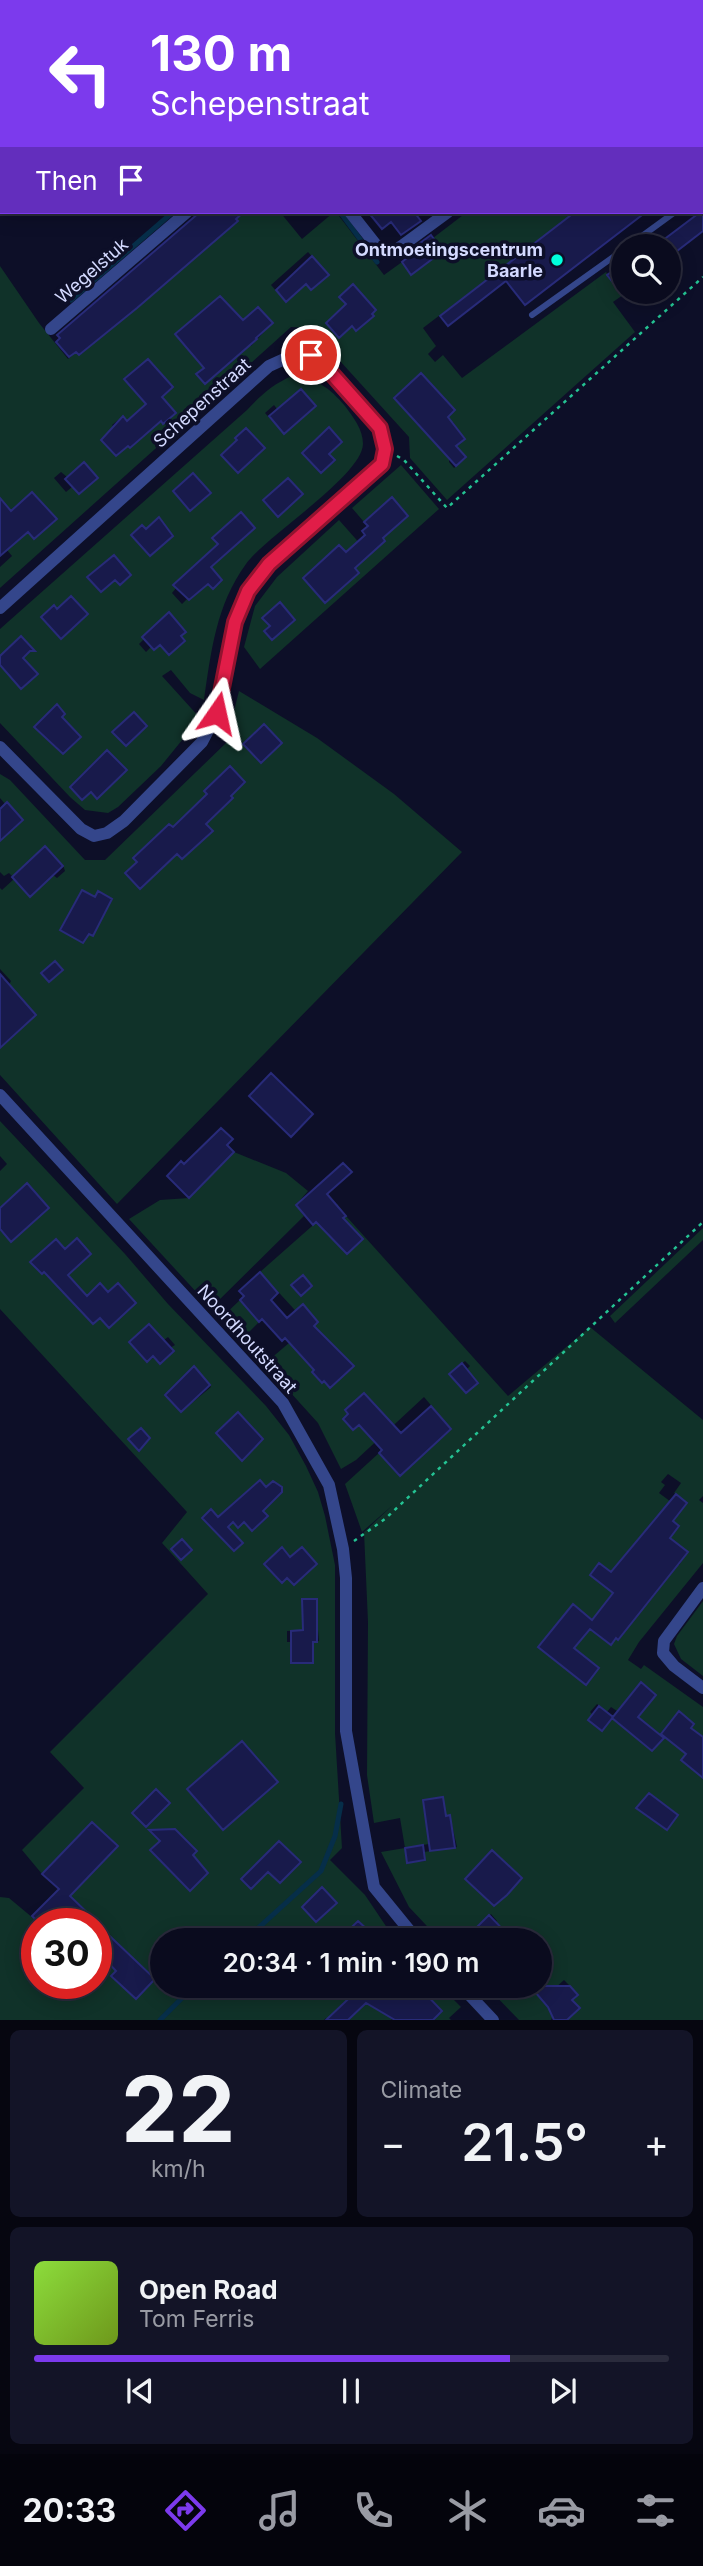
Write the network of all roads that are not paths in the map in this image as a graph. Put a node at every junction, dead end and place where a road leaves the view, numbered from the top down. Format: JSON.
{"nodes":[{"id":1,"x":185,"y":214,"type":"edge"},
{"id":2,"x":352,"y":214,"type":"edge"},
{"id":3,"x":445,"y":214,"type":"edge"},
{"id":4,"x":672,"y":214,"type":"edge"},
{"id":5,"x":644,"y":234,"type":"edge"},
{"id":6,"x":611,"y":258,"type":"edge"},
{"id":7,"x":532,"y":316,"type":"dead end"},
{"id":8,"x":51,"y":329,"type":"dead end"},
{"id":9,"x":0,"y":608,"type":"edge"},
{"id":10,"x":0,"y":747,"type":"edge"},
{"id":11,"x":0,"y":1095,"type":"edge"},
{"id":12,"x":703,"y":1588,"type":"edge"},
{"id":13,"x":703,"y":1688,"type":"edge"},
{"id":14,"x":407,"y":1928,"type":"edge"},
{"id":15,"x":472,"y":1998,"type":"edge"},
{"id":16,"x":493,"y":2020,"type":"edge"}],
"edges":[{"from":1,"to":8,"type":"street","name":"Wegelstuk"},
{"from":2,"to":3,"type":"street"},
{"from":4,"to":5,"type":"lane"},
{"from":6,"to":7,"type":"lane"},
{"from":9,"to":10,"type":"street","name":"Schepenstraat"},
{"from":11,"to":14,"type":"street","name":"Noordhoutstraat"},
{"from":12,"to":13,"type":"street"},
{"from":15,"to":16,"type":"street"}]}
